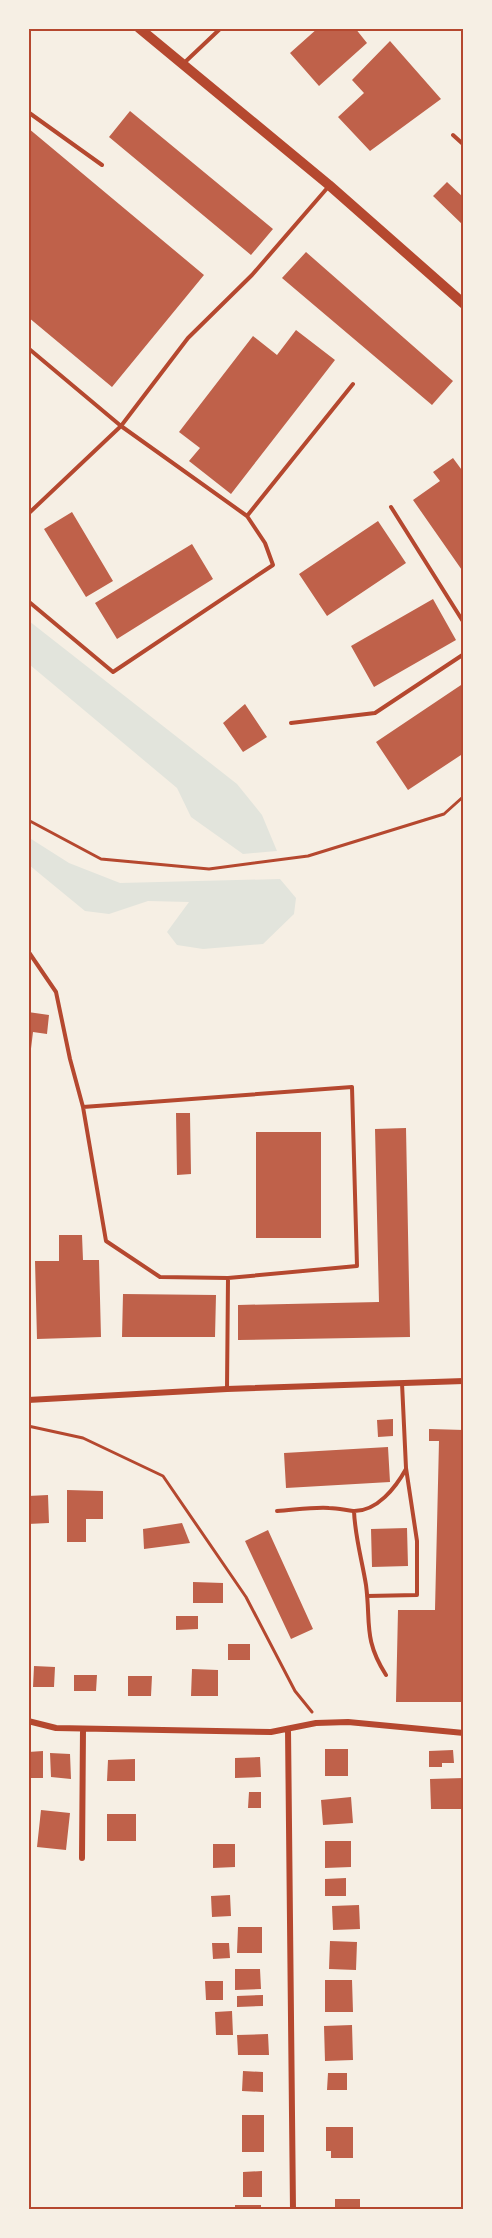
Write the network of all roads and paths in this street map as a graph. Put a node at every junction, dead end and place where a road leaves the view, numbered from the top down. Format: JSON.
{"nodes":[{"id":1,"x":139,"y":28,"type":"edge"},
{"id":2,"x":221,"y":28,"type":"edge"},
{"id":3,"x":183,"y":64,"type":"junction"},
{"id":4,"x":28,"y":112,"type":"edge"},
{"id":5,"x":453,"y":135,"type":"dead end"},
{"id":6,"x":464,"y":145,"type":"edge"},
{"id":7,"x":102,"y":165,"type":"dead end"},
{"id":8,"x":329,"y":185,"type":"junction"},
{"id":9,"x":464,"y":304,"type":"edge"},
{"id":10,"x":28,"y":348,"type":"edge"},
{"id":11,"x":353,"y":384,"type":"dead end"},
{"id":12,"x":121,"y":426,"type":"junction"},
{"id":13,"x":392,"y":507,"type":"dead end"},
{"id":14,"x":28,"y":514,"type":"edge"},
{"id":15,"x":247,"y":516,"type":"junction"},
{"id":16,"x":28,"y":601,"type":"edge"},
{"id":17,"x":464,"y":623,"type":"edge"},
{"id":18,"x":464,"y":654,"type":"edge"},
{"id":19,"x":291,"y":723,"type":"dead end"},
{"id":20,"x":464,"y":796,"type":"edge"},
{"id":21,"x":28,"y":820,"type":"edge"},
{"id":22,"x":28,"y":951,"type":"edge"},
{"id":23,"x":83,"y":1107,"type":"junction"},
{"id":24,"x":228,"y":1278,"type":"junction"},
{"id":25,"x":464,"y":1381,"type":"edge"},
{"id":26,"x":402,"y":1383,"type":"junction"},
{"id":27,"x":227,"y":1389,"type":"junction"},
{"id":28,"x":28,"y":1400,"type":"edge"},
{"id":29,"x":28,"y":1426,"type":"edge"},
{"id":30,"x":406,"y":1468,"type":"junction"},
{"id":31,"x":277,"y":1511,"type":"dead end"},
{"id":32,"x":354,"y":1511,"type":"junction"},
{"id":33,"x":367,"y":1596,"type":"junction"},
{"id":34,"x":386,"y":1675,"type":"dead end"},
{"id":35,"x":28,"y":1721,"type":"edge"},
{"id":36,"x":328,"y":1722,"type":"junction"},
{"id":37,"x":83,"y":1729,"type":"junction"},
{"id":38,"x":288,"y":1729,"type":"junction"},
{"id":39,"x":464,"y":1732,"type":"edge"},
{"id":40,"x":82,"y":1858,"type":"dead end"},
{"id":41,"x":293,"y":2210,"type":"edge"}],
"edges":[{"from":1,"to":3,"type":"main road"},
{"from":2,"to":3,"type":"lane"},
{"from":3,"to":8,"type":"main road"},
{"from":4,"to":7,"type":"lane"},
{"from":5,"to":6,"type":"lane"},
{"from":8,"to":9,"type":"main road"},
{"from":8,"to":12,"type":"lane"},
{"from":10,"to":12,"type":"lane"},
{"from":11,"to":15,"type":"lane"},
{"from":12,"to":14,"type":"lane"},
{"from":12,"to":15,"type":"lane"},
{"from":13,"to":17,"type":"lane"},
{"from":15,"to":16,"type":"lane"},
{"from":18,"to":19,"type":"lane"},
{"from":20,"to":21,"type":"path"},
{"from":22,"to":23,"type":"lane"},
{"from":23,"to":24,"type":"lane"},
{"from":23,"to":24,"type":"lane"},
{"from":24,"to":27,"type":"lane"},
{"from":25,"to":26,"type":"street"},
{"from":26,"to":27,"type":"street"},
{"from":26,"to":30,"type":"lane"},
{"from":27,"to":28,"type":"street"},
{"from":29,"to":36,"type":"path"},
{"from":30,"to":32,"type":"lane"},
{"from":30,"to":33,"type":"lane"},
{"from":31,"to":32,"type":"lane"},
{"from":32,"to":33,"type":"lane"},
{"from":33,"to":34,"type":"lane"},
{"from":35,"to":37,"type":"street"},
{"from":36,"to":38,"type":"street"},
{"from":36,"to":39,"type":"street"},
{"from":37,"to":38,"type":"street"},
{"from":37,"to":40,"type":"street"},
{"from":38,"to":41,"type":"street"}]}
